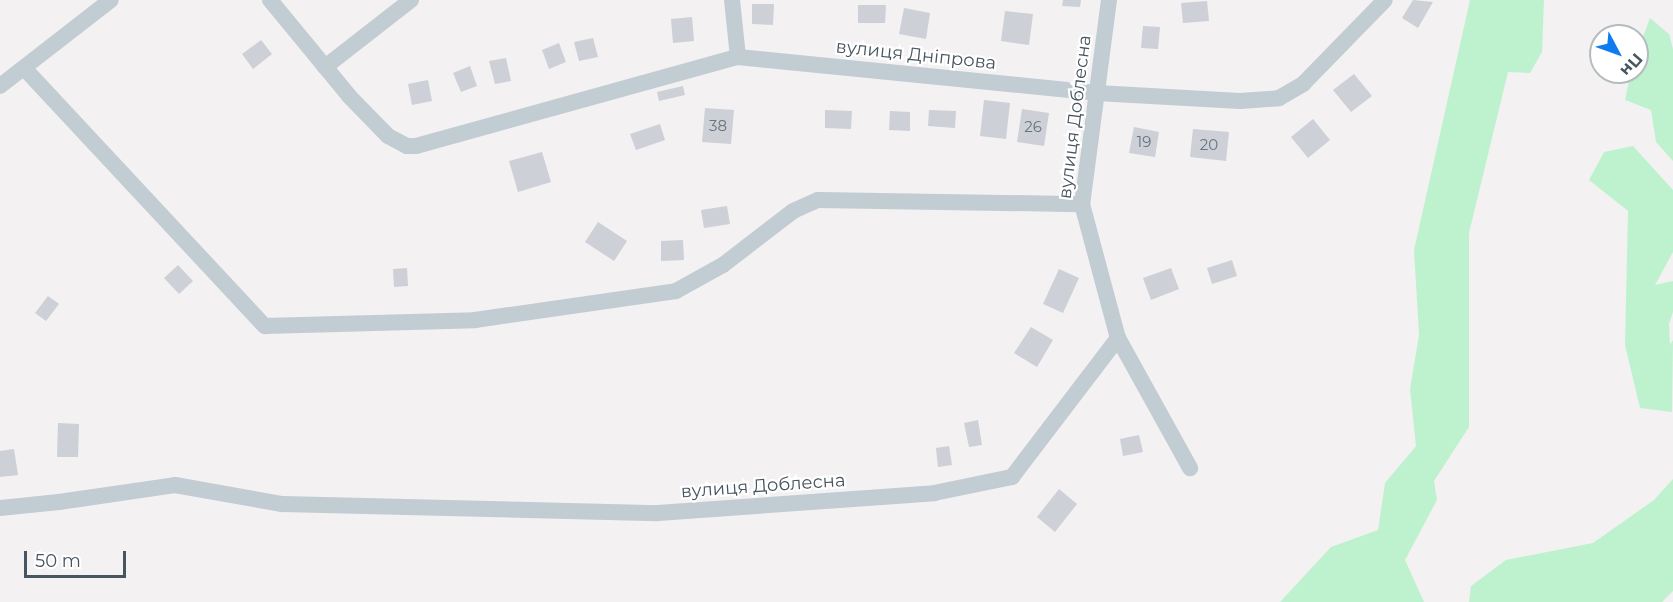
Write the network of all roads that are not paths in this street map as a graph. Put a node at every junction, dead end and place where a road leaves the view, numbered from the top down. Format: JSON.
{"nodes":[{"id":1,"x":270,"y":0,"type":"edge"},
{"id":2,"x":411,"y":0,"type":"edge"},
{"id":3,"x":732,"y":0,"type":"edge"},
{"id":4,"x":1109,"y":0,"type":"edge"},
{"id":5,"x":1385,"y":0,"type":"edge"},
{"id":6,"x":106,"y":2,"type":"edge"},
{"id":7,"x":738,"y":57,"type":"junction"},
{"id":8,"x":325,"y":67,"type":"junction"},
{"id":9,"x":24,"y":68,"type":"junction"},
{"id":10,"x":0,"y":86,"type":"edge"},
{"id":11,"x":1097,"y":93,"type":"junction"},
{"id":12,"x":1082,"y":204,"type":"junction"},
{"id":13,"x":1118,"y":338,"type":"junction"},
{"id":14,"x":1190,"y":468,"type":"dead end"},
{"id":15,"x":0,"y":508,"type":"edge"}],
"edges":[{"from":1,"to":8,"type":"street"},
{"from":2,"to":8,"type":"street"},
{"from":3,"to":7,"type":"street"},
{"from":4,"to":11,"type":"street","name":"вулиця Доблесна"},
{"from":5,"to":11,"type":"street","name":"вулиця Дніпрова"},
{"from":6,"to":9,"type":"street"},
{"from":7,"to":8,"type":"street","name":"вулиця Дніпрова"},
{"from":7,"to":11,"type":"street","name":"вулиця Дніпрова"},
{"from":9,"to":10,"type":"street"},
{"from":9,"to":12,"type":"street"},
{"from":11,"to":12,"type":"street","name":"вулиця Доблесна"},
{"from":12,"to":13,"type":"street","name":"вулиця Доблесна"},
{"from":13,"to":14,"type":"street"},
{"from":13,"to":15,"type":"street","name":"вулиця Доблесна"}]}
